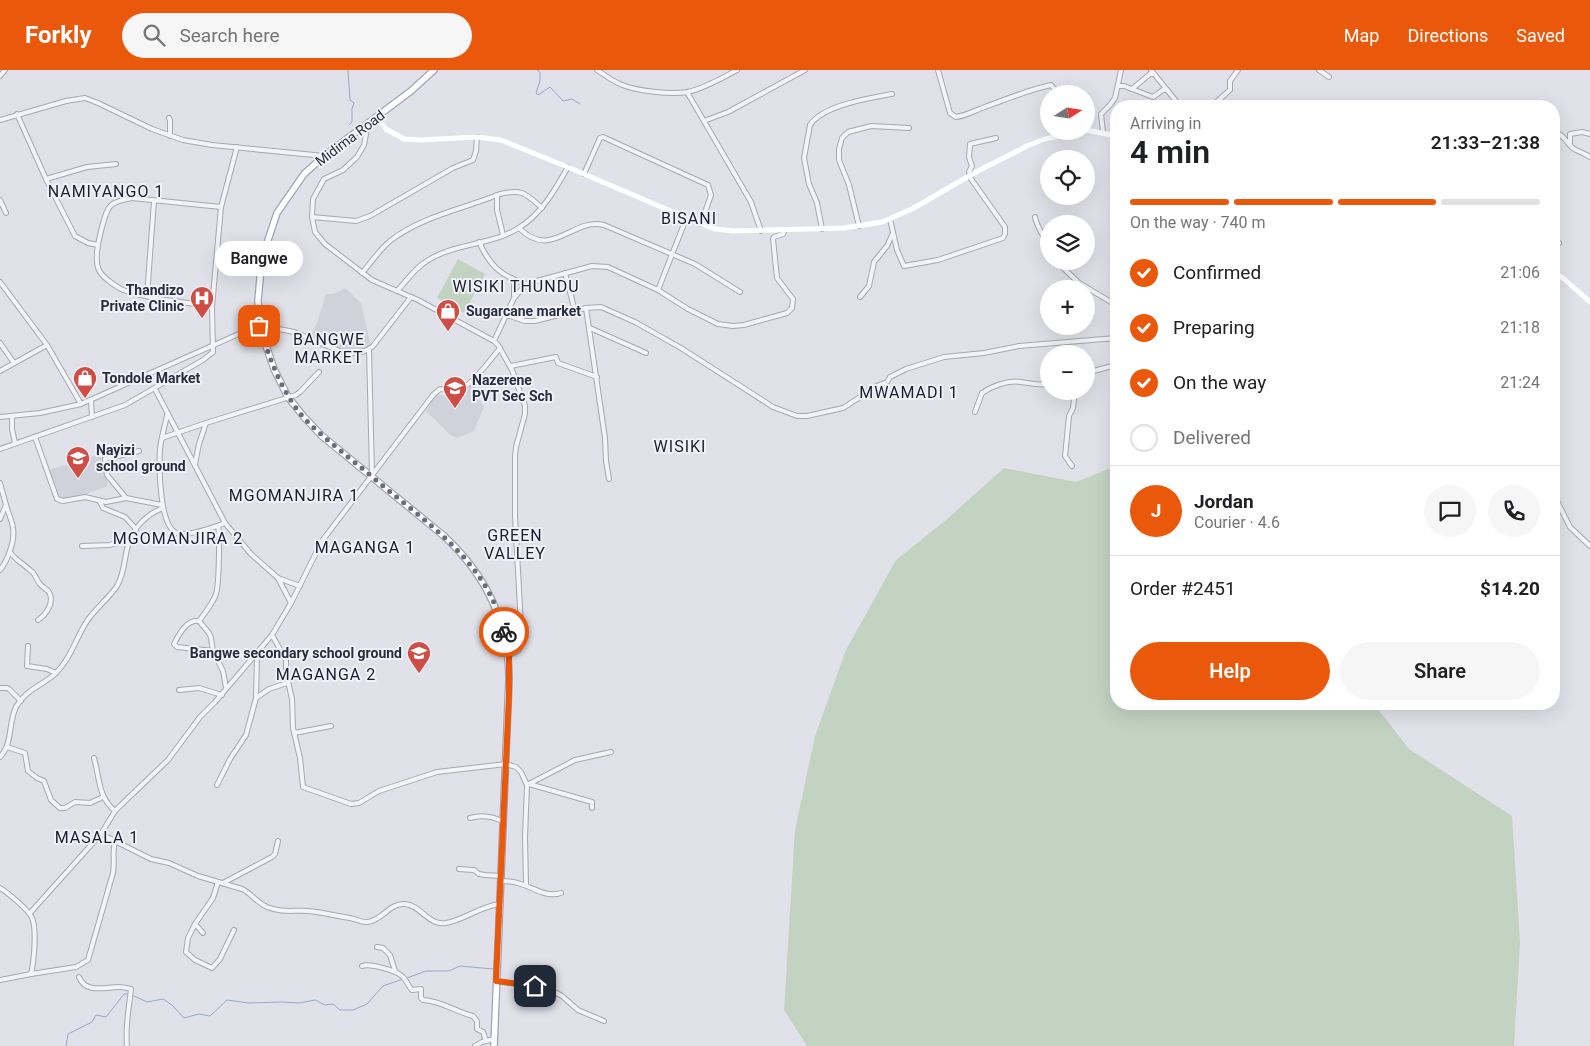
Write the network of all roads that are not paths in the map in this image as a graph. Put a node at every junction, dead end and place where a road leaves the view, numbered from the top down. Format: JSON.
{"nodes":[{"id":1,"x":5,"y":70,"type":"edge"},
{"id":2,"x":434,"y":70,"type":"edge"},
{"id":3,"x":597,"y":70,"type":"edge"},
{"id":4,"x":737,"y":70,"type":"edge"},
{"id":5,"x":805,"y":70,"type":"edge"},
{"id":6,"x":938,"y":70,"type":"edge"},
{"id":7,"x":1121,"y":70,"type":"edge"},
{"id":8,"x":1238,"y":70,"type":"edge"},
{"id":9,"x":1319,"y":70,"type":"edge"},
{"id":10,"x":1152,"y":72,"type":"edge"},
{"id":11,"x":0,"y":76,"type":"edge"},
{"id":12,"x":1329,"y":77,"type":"dead end"},
{"id":13,"x":1118,"y":86,"type":"junction"},
{"id":14,"x":1040,"y":87,"type":"edge"},
{"id":15,"x":1132,"y":89,"type":"junction"},
{"id":16,"x":1167,"y":90,"type":"junction"},
{"id":17,"x":687,"y":92,"type":"junction"},
{"id":18,"x":892,"y":94,"type":"dead end"},
{"id":19,"x":1113,"y":100,"type":"edge"},
{"id":20,"x":1175,"y":100,"type":"edge"},
{"id":21,"x":1219,"y":100,"type":"edge"},
{"id":22,"x":1110,"y":104,"type":"edge"},
{"id":23,"x":17,"y":114,"type":"junction"},
{"id":24,"x":376,"y":117,"type":"junction"},
{"id":25,"x":169,"y":118,"type":"dead end"},
{"id":26,"x":0,"y":120,"type":"edge"},
{"id":27,"x":704,"y":121,"type":"junction"},
{"id":28,"x":368,"y":122,"type":"junction"},
{"id":29,"x":909,"y":128,"type":"dead end"},
{"id":30,"x":1095,"y":131,"type":"edge"},
{"id":31,"x":1102,"y":132,"type":"junction"},
{"id":32,"x":1110,"y":134,"type":"edge"},
{"id":33,"x":1560,"y":134,"type":"edge"},
{"id":34,"x":1590,"y":134,"type":"edge"},
{"id":35,"x":170,"y":136,"type":"junction"},
{"id":36,"x":477,"y":137,"type":"junction"},
{"id":37,"x":996,"y":138,"type":"dead end"},
{"id":38,"x":1042,"y":140,"type":"edge"},
{"id":39,"x":1570,"y":143,"type":"junction"},
{"id":40,"x":237,"y":147,"type":"junction"},
{"id":41,"x":324,"y":156,"type":"junction"},
{"id":42,"x":1590,"y":157,"type":"edge"},
{"id":43,"x":116,"y":164,"type":"dead end"},
{"id":44,"x":568,"y":167,"type":"junction"},
{"id":45,"x":584,"y":174,"type":"junction"},
{"id":46,"x":970,"y":175,"type":"junction"},
{"id":47,"x":46,"y":179,"type":"junction"},
{"id":48,"x":497,"y":195,"type":"junction"},
{"id":49,"x":0,"y":200,"type":"edge"},
{"id":50,"x":154,"y":200,"type":"junction"},
{"id":51,"x":221,"y":207,"type":"junction"},
{"id":52,"x":542,"y":208,"type":"junction"},
{"id":53,"x":6,"y":213,"type":"dead end"},
{"id":54,"x":312,"y":217,"type":"junction"},
{"id":55,"x":1035,"y":217,"type":"dead end"},
{"id":56,"x":686,"y":218,"type":"junction"},
{"id":57,"x":890,"y":219,"type":"junction"},
{"id":58,"x":701,"y":224,"type":"junction"},
{"id":59,"x":859,"y":226,"type":"junction"},
{"id":60,"x":519,"y":228,"type":"junction"},
{"id":61,"x":822,"y":229,"type":"junction"},
{"id":62,"x":761,"y":230,"type":"junction"},
{"id":63,"x":785,"y":230,"type":"junction"},
{"id":64,"x":1040,"y":232,"type":"edge"},
{"id":65,"x":893,"y":233,"type":"junction"},
{"id":66,"x":503,"y":235,"type":"junction"},
{"id":67,"x":479,"y":242,"type":"junction"},
{"id":68,"x":98,"y":245,"type":"junction"},
{"id":69,"x":673,"y":255,"type":"junction"},
{"id":70,"x":1064,"y":270,"type":"edge"},
{"id":71,"x":565,"y":272,"type":"junction"},
{"id":72,"x":362,"y":273,"type":"junction"},
{"id":73,"x":1560,"y":277,"type":"edge"},
{"id":74,"x":511,"y":278,"type":"junction"},
{"id":75,"x":0,"y":282,"type":"edge"},
{"id":76,"x":526,"y":284,"type":"junction"},
{"id":77,"x":658,"y":290,"type":"junction"},
{"id":78,"x":397,"y":291,"type":"junction"},
{"id":79,"x":740,"y":292,"type":"dead end"},
{"id":80,"x":147,"y":296,"type":"junction"},
{"id":81,"x":411,"y":297,"type":"junction"},
{"id":82,"x":860,"y":297,"type":"dead end"},
{"id":83,"x":514,"y":298,"type":"junction"},
{"id":84,"x":1110,"y":301,"type":"edge"},
{"id":85,"x":1590,"y":302,"type":"edge"},
{"id":86,"x":212,"y":307,"type":"junction"},
{"id":87,"x":586,"y":308,"type":"junction"},
{"id":88,"x":575,"y":311,"type":"junction"},
{"id":89,"x":506,"y":315,"type":"junction"},
{"id":90,"x":259,"y":326,"type":"junction"},
{"id":91,"x":590,"y":328,"type":"junction"},
{"id":92,"x":1110,"y":338,"type":"edge"},
{"id":93,"x":494,"y":341,"type":"junction"},
{"id":94,"x":0,"y":343,"type":"edge"},
{"id":95,"x":47,"y":345,"type":"junction"},
{"id":96,"x":212,"y":345,"type":"junction"},
{"id":97,"x":500,"y":348,"type":"junction"},
{"id":98,"x":370,"y":349,"type":"junction"},
{"id":99,"x":646,"y":353,"type":"dead end"},
{"id":100,"x":14,"y":363,"type":"junction"},
{"id":101,"x":510,"y":366,"type":"junction"},
{"id":102,"x":1110,"y":367,"type":"edge"},
{"id":103,"x":0,"y":371,"type":"edge"},
{"id":104,"x":1095,"y":371,"type":"edge"},
{"id":105,"x":319,"y":372,"type":"dead end"},
{"id":106,"x":597,"y":378,"type":"junction"},
{"id":107,"x":1040,"y":385,"type":"edge"},
{"id":108,"x":155,"y":389,"type":"junction"},
{"id":109,"x":288,"y":397,"type":"junction"},
{"id":110,"x":91,"y":400,"type":"junction"},
{"id":111,"x":1073,"y":400,"type":"edge"},
{"id":112,"x":81,"y":404,"type":"junction"},
{"id":113,"x":975,"y":412,"type":"dead end"},
{"id":114,"x":167,"y":415,"type":"junction"},
{"id":115,"x":12,"y":416,"type":"junction"},
{"id":116,"x":0,"y":417,"type":"edge"},
{"id":117,"x":92,"y":417,"type":"junction"},
{"id":118,"x":206,"y":423,"type":"junction"},
{"id":119,"x":178,"y":433,"type":"junction"},
{"id":120,"x":35,"y":437,"type":"junction"},
{"id":121,"x":162,"y":438,"type":"junction"},
{"id":122,"x":15,"y":443,"type":"junction"},
{"id":123,"x":0,"y":449,"type":"edge"},
{"id":124,"x":139,"y":450,"type":"dead end"},
{"id":125,"x":195,"y":465,"type":"junction"},
{"id":126,"x":1072,"y":466,"type":"dead end"},
{"id":127,"x":371,"y":475,"type":"junction"},
{"id":128,"x":609,"y":479,"type":"dead end"},
{"id":129,"x":0,"y":483,"type":"edge"},
{"id":130,"x":126,"y":498,"type":"junction"},
{"id":131,"x":100,"y":502,"type":"junction"},
{"id":132,"x":6,"y":505,"type":"junction"},
{"id":133,"x":162,"y":506,"type":"junction"},
{"id":134,"x":1560,"y":507,"type":"edge"},
{"id":135,"x":0,"y":519,"type":"edge"},
{"id":136,"x":225,"y":523,"type":"junction"},
{"id":137,"x":218,"y":526,"type":"junction"},
{"id":138,"x":136,"y":529,"type":"junction"},
{"id":139,"x":130,"y":538,"type":"junction"},
{"id":140,"x":82,"y":546,"type":"dead end"},
{"id":141,"x":1590,"y":546,"type":"edge"},
{"id":142,"x":10,"y":552,"type":"junction"},
{"id":143,"x":0,"y":570,"type":"edge"},
{"id":144,"x":278,"y":578,"type":"junction"},
{"id":145,"x":300,"y":586,"type":"junction"},
{"id":146,"x":291,"y":603,"type":"junction"},
{"id":147,"x":38,"y":620,"type":"dead end"},
{"id":148,"x":199,"y":621,"type":"junction"},
{"id":149,"x":272,"y":635,"type":"junction"},
{"id":150,"x":28,"y":646,"type":"dead end"},
{"id":151,"x":213,"y":650,"type":"junction"},
{"id":152,"x":256,"y":654,"type":"junction"},
{"id":153,"x":509,"y":655,"type":"junction"},
{"id":154,"x":56,"y":673,"type":"junction"},
{"id":155,"x":288,"y":683,"type":"junction"},
{"id":156,"x":0,"y":688,"type":"edge"},
{"id":157,"x":226,"y":688,"type":"junction"},
{"id":158,"x":179,"y":690,"type":"dead end"},
{"id":159,"x":222,"y":695,"type":"junction"},
{"id":160,"x":256,"y":698,"type":"junction"},
{"id":161,"x":21,"y":701,"type":"junction"},
{"id":162,"x":331,"y":726,"type":"dead end"},
{"id":163,"x":294,"y":733,"type":"junction"},
{"id":164,"x":7,"y":747,"type":"junction"},
{"id":165,"x":611,"y":752,"type":"dead end"},
{"id":166,"x":0,"y":757,"type":"edge"},
{"id":167,"x":94,"y":758,"type":"dead end"},
{"id":168,"x":506,"y":764,"type":"junction"},
{"id":169,"x":217,"y":785,"type":"dead end"},
{"id":170,"x":528,"y":785,"type":"junction"},
{"id":171,"x":103,"y":797,"type":"junction"},
{"id":172,"x":592,"y":808,"type":"dead end"},
{"id":173,"x":115,"y":811,"type":"junction"},
{"id":174,"x":470,"y":818,"type":"dead end"},
{"id":175,"x":503,"y":822,"type":"junction"},
{"id":176,"x":101,"y":834,"type":"junction"},
{"id":177,"x":278,"y":841,"type":"dead end"},
{"id":178,"x":115,"y":842,"type":"junction"},
{"id":179,"x":459,"y":869,"type":"dead end"},
{"id":180,"x":501,"y":878,"type":"junction"},
{"id":181,"x":221,"y":882,"type":"junction"},
{"id":182,"x":526,"y":885,"type":"junction"},
{"id":183,"x":0,"y":888,"type":"edge"},
{"id":184,"x":561,"y":894,"type":"dead end"},
{"id":185,"x":500,"y":904,"type":"junction"},
{"id":186,"x":30,"y":913,"type":"junction"},
{"id":187,"x":195,"y":924,"type":"junction"},
{"id":188,"x":234,"y":930,"type":"dead end"},
{"id":189,"x":204,"y":933,"type":"dead end"},
{"id":190,"x":376,"y":947,"type":"dead end"},
{"id":191,"x":362,"y":966,"type":"dead end"},
{"id":192,"x":395,"y":971,"type":"junction"},
{"id":193,"x":31,"y":974,"type":"junction"},
{"id":194,"x":79,"y":977,"type":"dead end"},
{"id":195,"x":0,"y":980,"type":"edge"},
{"id":196,"x":496,"y":981,"type":"junction"},
{"id":197,"x":604,"y":1021,"type":"dead end"},
{"id":198,"x":494,"y":1039,"type":"junction"},
{"id":199,"x":486,"y":1041,"type":"junction"},
{"id":200,"x":127,"y":1046,"type":"edge"},
{"id":201,"x":475,"y":1046,"type":"edge"},
{"id":202,"x":494,"y":1046,"type":"edge"}],
"edges":[{"from":1,"to":11,"type":"street"},
{"from":2,"to":24,"type":"main road","name":"Midima Road"},
{"from":3,"to":17,"type":"street"},
{"from":4,"to":17,"type":"street"},
{"from":5,"to":27,"type":"street"},
{"from":6,"to":14,"type":"street"},
{"from":7,"to":13,"type":"street"},
{"from":8,"to":21,"type":"street"},
{"from":9,"to":12,"type":"street"},
{"from":10,"to":15,"type":"street"},
{"from":10,"to":16,"type":"street"},
{"from":13,"to":15,"type":"street"},
{"from":13,"to":19,"type":"street"},
{"from":15,"to":16,"type":"street"},
{"from":16,"to":20,"type":"street"},
{"from":17,"to":27,"type":"street"},
{"from":18,"to":61,"type":"street"},
{"from":22,"to":31,"type":"street"},
{"from":23,"to":26,"type":"street"},
{"from":23,"to":35,"type":"street"},
{"from":23,"to":47,"type":"street"},
{"from":24,"to":28,"type":"main road","name":"Midima Road"},
{"from":24,"to":36,"type":"street"},
{"from":25,"to":35,"type":"street"},
{"from":27,"to":62,"type":"street"},
{"from":28,"to":41,"type":"main road","name":"Midima Road"},
{"from":28,"to":54,"type":"street"},
{"from":29,"to":59,"type":"street"},
{"from":30,"to":31,"type":"street"},
{"from":31,"to":32,"type":"street"},
{"from":33,"to":39,"type":"street"},
{"from":34,"to":39,"type":"street"},
{"from":35,"to":40,"type":"street"},
{"from":36,"to":44,"type":"street"},
{"from":36,"to":54,"type":"street"},
{"from":37,"to":46,"type":"street"},
{"from":38,"to":46,"type":"street"},
{"from":39,"to":42,"type":"street"},
{"from":40,"to":41,"type":"street"},
{"from":40,"to":51,"type":"street"},
{"from":41,"to":90,"type":"main road","name":"Midima Road"},
{"from":43,"to":47,"type":"street"},
{"from":44,"to":45,"type":"street"},
{"from":44,"to":52,"type":"street"},
{"from":45,"to":56,"type":"street"},
{"from":45,"to":58,"type":"street"},
{"from":46,"to":57,"type":"street"},
{"from":46,"to":65,"type":"street"},
{"from":47,"to":68,"type":"street"},
{"from":48,"to":52,"type":"street"},
{"from":48,"to":66,"type":"street"},
{"from":48,"to":72,"type":"street"},
{"from":49,"to":53,"type":"street"},
{"from":50,"to":51,"type":"street"},
{"from":50,"to":68,"type":"street"},
{"from":50,"to":80,"type":"street"},
{"from":51,"to":86,"type":"street"},
{"from":52,"to":60,"type":"street"},
{"from":54,"to":72,"type":"street"},
{"from":55,"to":64,"type":"street"},
{"from":56,"to":58,"type":"street"},
{"from":56,"to":69,"type":"street"},
{"from":57,"to":59,"type":"street"},
{"from":57,"to":65,"type":"street"},
{"from":58,"to":62,"type":"street"},
{"from":59,"to":61,"type":"street"},
{"from":60,"to":66,"type":"street"},
{"from":60,"to":69,"type":"street"},
{"from":61,"to":63,"type":"street"},
{"from":62,"to":63,"type":"street"},
{"from":63,"to":77,"type":"street"},
{"from":65,"to":82,"type":"street"},
{"from":66,"to":67,"type":"street"},
{"from":67,"to":74,"type":"street"},
{"from":67,"to":78,"type":"street"},
{"from":68,"to":80,"type":"street"},
{"from":69,"to":77,"type":"street"},
{"from":69,"to":79,"type":"street"},
{"from":70,"to":84,"type":"street"},
{"from":71,"to":76,"type":"street"},
{"from":71,"to":77,"type":"street"},
{"from":71,"to":88,"type":"street"},
{"from":72,"to":78,"type":"street"},
{"from":73,"to":85,"type":"street"},
{"from":74,"to":76,"type":"street"},
{"from":74,"to":83,"type":"street"},
{"from":75,"to":95,"type":"street"},
{"from":76,"to":83,"type":"street"},
{"from":78,"to":81,"type":"street"},
{"from":80,"to":86,"type":"street"},
{"from":81,"to":93,"type":"street"},
{"from":81,"to":98,"type":"street"},
{"from":83,"to":89,"type":"street"},
{"from":86,"to":96,"type":"street"},
{"from":87,"to":88,"type":"street"},
{"from":87,"to":91,"type":"street"},
{"from":87,"to":92,"type":"street"},
{"from":88,"to":89,"type":"street"},
{"from":89,"to":93,"type":"street"},
{"from":90,"to":96,"type":"street"},
{"from":90,"to":98,"type":"street"},
{"from":90,"to":109,"type":"main road","name":"Midima Road"},
{"from":91,"to":99,"type":"street"},
{"from":91,"to":106,"type":"street"},
{"from":93,"to":97,"type":"street"},
{"from":94,"to":100,"type":"street"},
{"from":95,"to":100,"type":"street"},
{"from":95,"to":112,"type":"street"},
{"from":96,"to":108,"type":"street"},
{"from":96,"to":110,"type":"street"},
{"from":97,"to":101,"type":"street"},
{"from":97,"to":127,"type":"street"},
{"from":98,"to":127,"type":"street"},
{"from":100,"to":103,"type":"street"},
{"from":101,"to":106,"type":"street"},
{"from":101,"to":153,"type":"street"},
{"from":102,"to":104,"type":"street"},
{"from":105,"to":109,"type":"street"},
{"from":106,"to":128,"type":"street"},
{"from":107,"to":113,"type":"street"},
{"from":108,"to":114,"type":"street"},
{"from":108,"to":117,"type":"street"},
{"from":109,"to":118,"type":"street"},
{"from":109,"to":127,"type":"main road","name":"Midima Road"},
{"from":110,"to":112,"type":"street"},
{"from":110,"to":117,"type":"street"},
{"from":111,"to":126,"type":"street"},
{"from":112,"to":115,"type":"street"},
{"from":114,"to":119,"type":"street"},
{"from":114,"to":121,"type":"street"},
{"from":115,"to":116,"type":"street"},
{"from":115,"to":122,"type":"street"},
{"from":117,"to":120,"type":"street"},
{"from":118,"to":119,"type":"street"},
{"from":118,"to":125,"type":"street"},
{"from":119,"to":121,"type":"street"},
{"from":119,"to":125,"type":"street"},
{"from":120,"to":122,"type":"street"},
{"from":120,"to":131,"type":"street"},
{"from":121,"to":133,"type":"street"},
{"from":122,"to":123,"type":"street"},
{"from":124,"to":130,"type":"street"},
{"from":125,"to":136,"type":"street"},
{"from":127,"to":145,"type":"street"},
{"from":127,"to":153,"type":"main road","name":"Midima Road"},
{"from":129,"to":132,"type":"street"},
{"from":130,"to":131,"type":"street"},
{"from":130,"to":133,"type":"street"},
{"from":131,"to":138,"type":"street"},
{"from":132,"to":135,"type":"street"},
{"from":132,"to":142,"type":"street"},
{"from":133,"to":137,"type":"street"},
{"from":133,"to":138,"type":"street"},
{"from":134,"to":141,"type":"street"},
{"from":136,"to":137,"type":"street"},
{"from":136,"to":144,"type":"street"},
{"from":137,"to":148,"type":"street"},
{"from":138,"to":139,"type":"street"},
{"from":139,"to":140,"type":"street"},
{"from":139,"to":154,"type":"street"},
{"from":142,"to":143,"type":"street"},
{"from":142,"to":147,"type":"street"},
{"from":144,"to":145,"type":"street"},
{"from":144,"to":146,"type":"street"},
{"from":145,"to":146,"type":"street"},
{"from":146,"to":149,"type":"street"},
{"from":148,"to":151,"type":"street"},
{"from":148,"to":151,"type":"street"},
{"from":149,"to":152,"type":"street"},
{"from":149,"to":155,"type":"street"},
{"from":150,"to":154,"type":"street"},
{"from":151,"to":157,"type":"street"},
{"from":152,"to":157,"type":"street"},
{"from":152,"to":160,"type":"street"},
{"from":153,"to":168,"type":"main road","name":"Midima Road"},
{"from":154,"to":161,"type":"street"},
{"from":155,"to":160,"type":"street"},
{"from":155,"to":163,"type":"street"},
{"from":156,"to":161,"type":"street"},
{"from":157,"to":159,"type":"street"},
{"from":158,"to":159,"type":"street"},
{"from":159,"to":173,"type":"street"},
{"from":160,"to":169,"type":"street"},
{"from":161,"to":164,"type":"street"},
{"from":162,"to":163,"type":"street"},
{"from":163,"to":168,"type":"street"},
{"from":164,"to":166,"type":"street"},
{"from":164,"to":171,"type":"street"},
{"from":165,"to":170,"type":"street"},
{"from":167,"to":171,"type":"street"},
{"from":168,"to":170,"type":"street"},
{"from":168,"to":175,"type":"main road","name":"Midima Road"},
{"from":170,"to":172,"type":"street"},
{"from":170,"to":182,"type":"street"},
{"from":171,"to":173,"type":"street"},
{"from":173,"to":176,"type":"street"},
{"from":174,"to":175,"type":"street"},
{"from":175,"to":180,"type":"main road","name":"Midima Road"},
{"from":176,"to":178,"type":"street"},
{"from":176,"to":186,"type":"street"},
{"from":177,"to":181,"type":"street"},
{"from":178,"to":181,"type":"street"},
{"from":178,"to":193,"type":"street"},
{"from":179,"to":180,"type":"street"},
{"from":180,"to":182,"type":"street"},
{"from":180,"to":185,"type":"main road","name":"Midima Road"},
{"from":181,"to":185,"type":"street"},
{"from":181,"to":187,"type":"street"},
{"from":182,"to":184,"type":"street"},
{"from":183,"to":186,"type":"street"},
{"from":185,"to":196,"type":"main road","name":"Midima Road"},
{"from":186,"to":193,"type":"street"},
{"from":187,"to":188,"type":"street"},
{"from":187,"to":189,"type":"street"},
{"from":190,"to":192,"type":"street"},
{"from":191,"to":192,"type":"street"},
{"from":192,"to":199,"type":"street"},
{"from":193,"to":195,"type":"street"},
{"from":194,"to":200,"type":"street"},
{"from":196,"to":197,"type":"street"},
{"from":196,"to":198,"type":"main road","name":"Midima Road"},
{"from":198,"to":199,"type":"street"},
{"from":198,"to":202,"type":"main road","name":"Midima Road"},
{"from":199,"to":201,"type":"street"}]}
